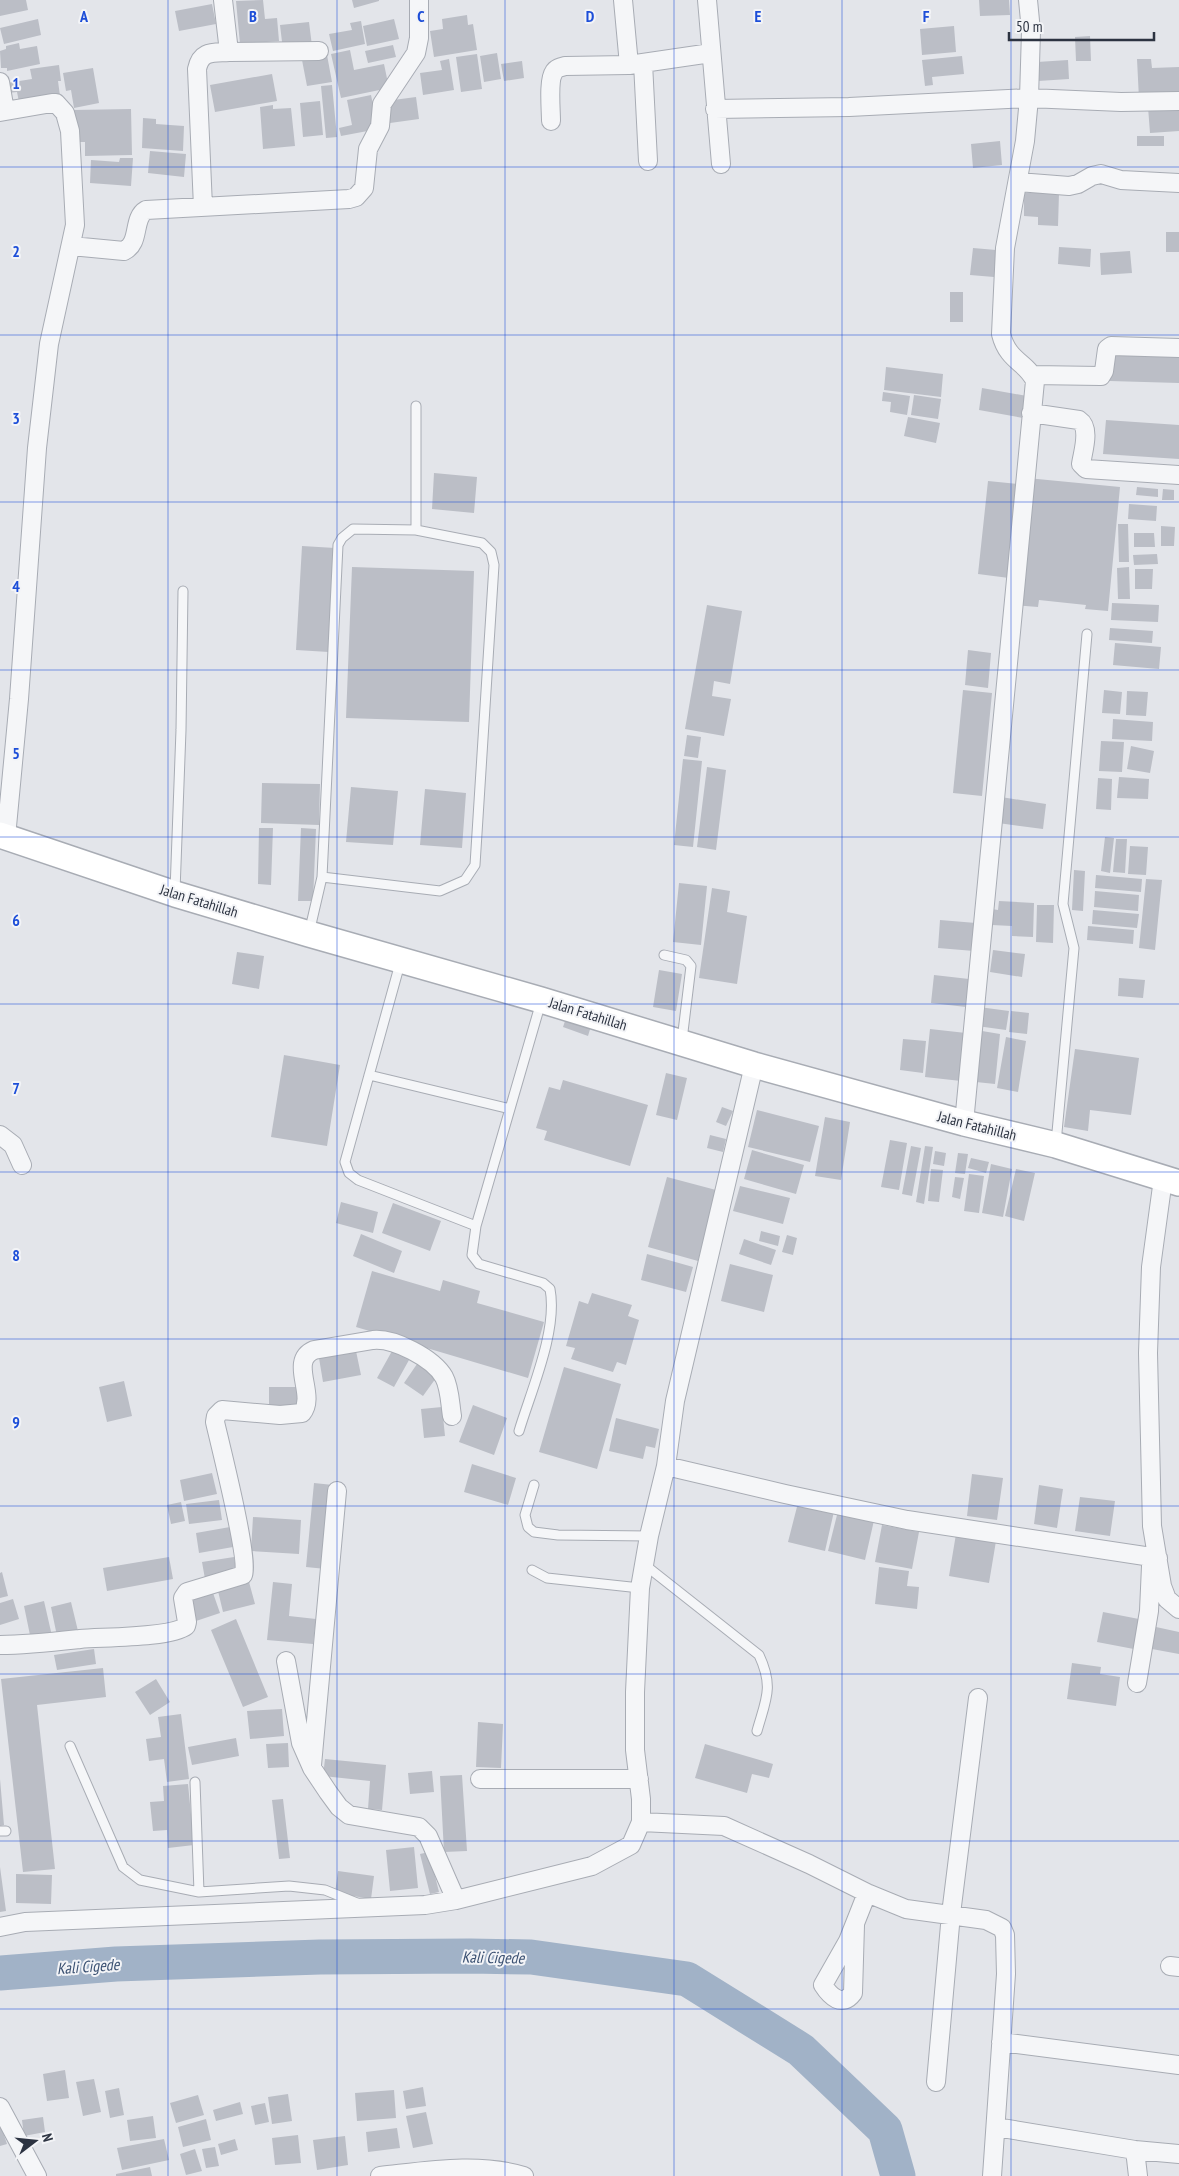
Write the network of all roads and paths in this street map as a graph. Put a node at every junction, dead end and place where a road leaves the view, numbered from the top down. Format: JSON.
{"nodes":[{"id":1,"x":223,"y":0,"type":"edge"},
{"id":2,"x":419,"y":0,"type":"edge"},
{"id":3,"x":623,"y":0,"type":"edge"},
{"id":4,"x":707,"y":0,"type":"edge"},
{"id":5,"x":1028,"y":0,"type":"edge"},
{"id":6,"x":319,"y":51,"type":"dead end"},
{"id":7,"x":229,"y":52,"type":"junction"},
{"id":8,"x":711,"y":53,"type":"junction"},
{"id":9,"x":636,"y":64,"type":"junction"},
{"id":10,"x":0,"y":82,"type":"edge"},
{"id":11,"x":1029,"y":98,"type":"junction"},
{"id":12,"x":1179,"y":101,"type":"edge"},
{"id":13,"x":715,"y":109,"type":"junction"},
{"id":14,"x":2,"y":112,"type":"edge"},
{"id":15,"x":551,"y":121,"type":"dead end"},
{"id":16,"x":648,"y":161,"type":"dead end"},
{"id":17,"x":721,"y":164,"type":"dead end"},
{"id":18,"x":1018,"y":182,"type":"junction"},
{"id":19,"x":1179,"y":183,"type":"edge"},
{"id":20,"x":203,"y":207,"type":"junction"},
{"id":21,"x":71,"y":246,"type":"junction"},
{"id":22,"x":1179,"y":348,"type":"edge"},
{"id":23,"x":1032,"y":375,"type":"junction"},
{"id":24,"x":416,"y":406,"type":"dead end"},
{"id":25,"x":1031,"y":413,"type":"junction"},
{"id":26,"x":1179,"y":475,"type":"edge"},
{"id":27,"x":416,"y":530,"type":"junction"},
{"id":28,"x":183,"y":591,"type":"dead end"},
{"id":29,"x":1087,"y":634,"type":"dead end"},
{"id":30,"x":3,"y":836,"type":"edge"},
{"id":31,"x":322,"y":877,"type":"junction"},
{"id":32,"x":175,"y":894,"type":"junction"},
{"id":33,"x":309,"y":934,"type":"junction"},
{"id":34,"x":664,"y":955,"type":"dead end"},
{"id":35,"x":401,"y":960,"type":"junction"},
{"id":36,"x":541,"y":1000,"type":"junction"},
{"id":37,"x":681,"y":1043,"type":"junction"},
{"id":38,"x":754,"y":1064,"type":"junction"},
{"id":39,"x":369,"y":1075,"type":"junction"},
{"id":40,"x":510,"y":1109,"type":"junction"},
{"id":41,"x":964,"y":1123,"type":"junction"},
{"id":42,"x":0,"y":1135,"type":"edge"},
{"id":43,"x":1056,"y":1146,"type":"junction"},
{"id":44,"x":22,"y":1165,"type":"dead end"},
{"id":45,"x":1171,"y":1181,"type":"edge"},
{"id":46,"x":476,"y":1226,"type":"junction"},
{"id":47,"x":452,"y":1416,"type":"dead end"},
{"id":48,"x":519,"y":1431,"type":"dead end"},
{"id":49,"x":666,"y":1466,"type":"junction"},
{"id":50,"x":534,"y":1485,"type":"dead end"},
{"id":51,"x":337,"y":1491,"type":"dead end"},
{"id":52,"x":649,"y":1536,"type":"junction"},
{"id":53,"x":1154,"y":1558,"type":"junction"},
{"id":54,"x":645,"y":1565,"type":"junction"},
{"id":55,"x":532,"y":1570,"type":"dead end"},
{"id":56,"x":640,"y":1588,"type":"junction"},
{"id":57,"x":1179,"y":1609,"type":"edge"},
{"id":58,"x":0,"y":1646,"type":"edge"},
{"id":59,"x":286,"y":1661,"type":"dead end"},
{"id":60,"x":1137,"y":1683,"type":"dead end"},
{"id":61,"x":978,"y":1698,"type":"dead end"},
{"id":62,"x":757,"y":1731,"type":"dead end"},
{"id":63,"x":70,"y":1746,"type":"dead end"},
{"id":64,"x":312,"y":1768,"type":"junction"},
{"id":65,"x":480,"y":1779,"type":"dead end"},
{"id":66,"x":639,"y":1779,"type":"junction"},
{"id":67,"x":196,"y":1782,"type":"dead end"},
{"id":68,"x":641,"y":1822,"type":"junction"},
{"id":69,"x":199,"y":1892,"type":"junction"},
{"id":70,"x":867,"y":1894,"type":"junction"},
{"id":71,"x":456,"y":1900,"type":"junction"},
{"id":72,"x":366,"y":1906,"type":"junction"},
{"id":73,"x":951,"y":1914,"type":"junction"},
{"id":74,"x":855,"y":1926,"type":"dead end"},
{"id":75,"x":0,"y":1927,"type":"edge"},
{"id":76,"x":1001,"y":2042,"type":"junction"},
{"id":77,"x":1179,"y":2065,"type":"edge"},
{"id":78,"x":936,"y":2082,"type":"dead end"},
{"id":79,"x":0,"y":2107,"type":"edge"},
{"id":80,"x":996,"y":2127,"type":"junction"},
{"id":81,"x":1135,"y":2150,"type":"junction"},
{"id":82,"x":1179,"y":2154,"type":"edge"},
{"id":83,"x":37,"y":2176,"type":"edge"},
{"id":84,"x":380,"y":2176,"type":"edge"},
{"id":85,"x":524,"y":2176,"type":"edge"},
{"id":86,"x":992,"y":2176,"type":"edge"},
{"id":87,"x":1138,"y":2176,"type":"edge"}],
"edges":[{"from":1,"to":7,"type":"street"},
{"from":2,"to":20,"type":"street"},
{"from":3,"to":9,"type":"street"},
{"from":4,"to":8,"type":"street"},
{"from":5,"to":11,"type":"street"},
{"from":6,"to":7,"type":"street"},
{"from":7,"to":20,"type":"street"},
{"from":8,"to":9,"type":"street"},
{"from":8,"to":13,"type":"street"},
{"from":9,"to":15,"type":"street"},
{"from":9,"to":16,"type":"street"},
{"from":10,"to":14,"type":"street"},
{"from":11,"to":12,"type":"street"},
{"from":11,"to":13,"type":"street"},
{"from":11,"to":18,"type":"street"},
{"from":13,"to":17,"type":"street"},
{"from":14,"to":21,"type":"street"},
{"from":18,"to":19,"type":"street"},
{"from":18,"to":23,"type":"street"},
{"from":20,"to":21,"type":"street"},
{"from":21,"to":30,"type":"street"},
{"from":22,"to":23,"type":"street"},
{"from":23,"to":25,"type":"street"},
{"from":24,"to":27,"type":"lane"},
{"from":25,"to":26,"type":"street"},
{"from":25,"to":41,"type":"street"},
{"from":27,"to":31,"type":"lane"},
{"from":27,"to":31,"type":"lane"},
{"from":28,"to":32,"type":"lane"},
{"from":29,"to":43,"type":"lane"},
{"from":30,"to":32,"type":"street","name":"Jalan Fatahillah"},
{"from":31,"to":33,"type":"lane"},
{"from":32,"to":33,"type":"street","name":"Jalan Fatahillah"},
{"from":33,"to":35,"type":"street","name":"Jalan Fatahillah"},
{"from":34,"to":37,"type":"lane"},
{"from":35,"to":36,"type":"street","name":"Jalan Fatahillah"},
{"from":35,"to":39,"type":"lane"},
{"from":36,"to":37,"type":"street","name":"Jalan Fatahillah"},
{"from":36,"to":40,"type":"lane"},
{"from":37,"to":38,"type":"street","name":"Jalan Fatahillah"},
{"from":38,"to":41,"type":"street","name":"Jalan Fatahillah"},
{"from":38,"to":49,"type":"street"},
{"from":39,"to":40,"type":"lane"},
{"from":39,"to":46,"type":"lane"},
{"from":40,"to":46,"type":"lane"},
{"from":41,"to":43,"type":"street","name":"Jalan Fatahillah"},
{"from":42,"to":44,"type":"street"},
{"from":43,"to":45,"type":"street","name":"Jalan Fatahillah"},
{"from":45,"to":53,"type":"street"},
{"from":46,"to":48,"type":"lane"},
{"from":47,"to":58,"type":"street"},
{"from":49,"to":52,"type":"street"},
{"from":49,"to":53,"type":"street"},
{"from":50,"to":52,"type":"lane"},
{"from":51,"to":64,"type":"street"},
{"from":52,"to":54,"type":"street"},
{"from":53,"to":57,"type":"street"},
{"from":53,"to":60,"type":"street"},
{"from":54,"to":56,"type":"street"},
{"from":54,"to":62,"type":"lane"},
{"from":55,"to":56,"type":"lane"},
{"from":56,"to":66,"type":"street"},
{"from":59,"to":64,"type":"street"},
{"from":61,"to":73,"type":"street"},
{"from":63,"to":69,"type":"lane"},
{"from":64,"to":71,"type":"street"},
{"from":65,"to":66,"type":"street"},
{"from":66,"to":68,"type":"street"},
{"from":67,"to":69,"type":"lane"},
{"from":68,"to":70,"type":"street"},
{"from":68,"to":71,"type":"street"},
{"from":69,"to":72,"type":"lane"},
{"from":70,"to":73,"type":"street"},
{"from":70,"to":74,"type":"street"},
{"from":71,"to":72,"type":"street"},
{"from":72,"to":75,"type":"street"},
{"from":73,"to":76,"type":"street"},
{"from":73,"to":78,"type":"street"},
{"from":76,"to":77,"type":"street"},
{"from":76,"to":80,"type":"street"},
{"from":79,"to":83,"type":"street"},
{"from":80,"to":81,"type":"street"},
{"from":80,"to":86,"type":"street"},
{"from":81,"to":82,"type":"street"},
{"from":81,"to":87,"type":"street"},
{"from":84,"to":85,"type":"street"}]}
